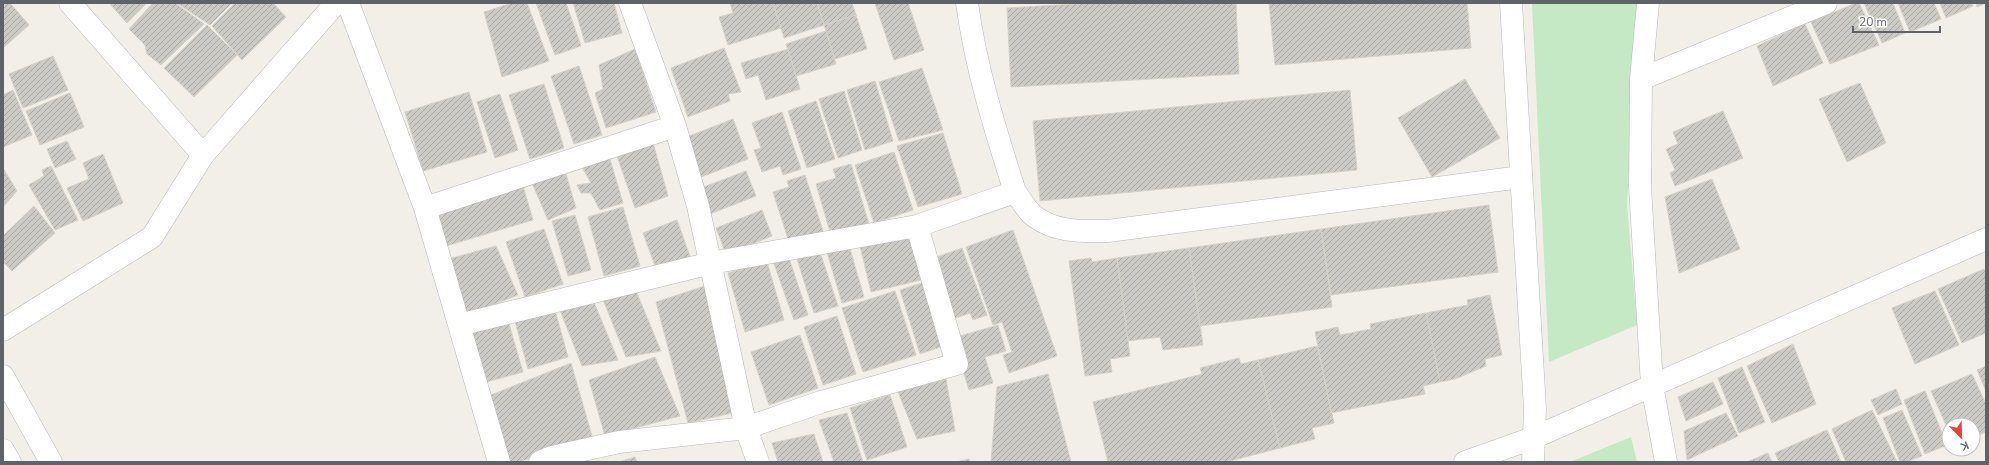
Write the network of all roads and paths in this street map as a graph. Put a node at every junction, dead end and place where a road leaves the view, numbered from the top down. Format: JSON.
{"nodes":[{"id":1,"x":70,"y":3,"type":"edge"},
{"id":2,"x":336,"y":3,"type":"edge"},
{"id":3,"x":348,"y":3,"type":"edge"},
{"id":4,"x":630,"y":3,"type":"edge"},
{"id":5,"x":967,"y":3,"type":"edge"},
{"id":6,"x":1511,"y":3,"type":"edge"},
{"id":7,"x":1648,"y":3,"type":"edge"},
{"id":8,"x":1826,"y":3,"type":"edge"},
{"id":9,"x":1641,"y":80,"type":"junction"},
{"id":10,"x":675,"y":126,"type":"junction"},
{"id":11,"x":203,"y":155,"type":"junction"},
{"id":12,"x":1521,"y":177,"type":"junction"},
{"id":13,"x":1015,"y":192,"type":"junction"},
{"id":14,"x":425,"y":208,"type":"junction"},
{"id":15,"x":917,"y":226,"type":"junction"},
{"id":16,"x":1986,"y":239,"type":"edge"},
{"id":17,"x":712,"y":263,"type":"junction"},
{"id":18,"x":459,"y":326,"type":"junction"},
{"id":19,"x":3,"y":330,"type":"edge"},
{"id":20,"x":3,"y":376,"type":"edge"},
{"id":21,"x":1652,"y":385,"type":"junction"},
{"id":22,"x":746,"y":428,"type":"junction"},
{"id":23,"x":1533,"y":438,"type":"junction"},
{"id":24,"x":3,"y":450,"type":"edge"},
{"id":25,"x":10,"y":462,"type":"edge"},
{"id":26,"x":51,"y":462,"type":"edge"},
{"id":27,"x":499,"y":462,"type":"edge"},
{"id":28,"x":540,"y":462,"type":"edge"},
{"id":29,"x":758,"y":462,"type":"edge"},
{"id":30,"x":1465,"y":462,"type":"edge"},
{"id":31,"x":1533,"y":462,"type":"edge"},
{"id":32,"x":1666,"y":462,"type":"edge"}],
"edges":[{"from":1,"to":11,"type":"street"},
{"from":2,"to":11,"type":"street"},
{"from":3,"to":14,"type":"street"},
{"from":4,"to":10,"type":"street"},
{"from":5,"to":13,"type":"street"},
{"from":6,"to":12,"type":"street"},
{"from":7,"to":9,"type":"street"},
{"from":8,"to":9,"type":"street"},
{"from":9,"to":21,"type":"street"},
{"from":10,"to":14,"type":"street"},
{"from":10,"to":17,"type":"street"},
{"from":11,"to":19,"type":"street"},
{"from":12,"to":13,"type":"street"},
{"from":12,"to":23,"type":"street"},
{"from":13,"to":15,"type":"street"},
{"from":14,"to":18,"type":"street"},
{"from":15,"to":17,"type":"street"},
{"from":15,"to":22,"type":"street"},
{"from":16,"to":21,"type":"street"},
{"from":17,"to":18,"type":"street"},
{"from":17,"to":22,"type":"street"},
{"from":18,"to":27,"type":"street"},
{"from":20,"to":26,"type":"street"},
{"from":21,"to":23,"type":"street"},
{"from":21,"to":32,"type":"street"},
{"from":22,"to":28,"type":"street"},
{"from":22,"to":29,"type":"street"},
{"from":23,"to":30,"type":"street"},
{"from":23,"to":31,"type":"street"},
{"from":24,"to":25,"type":"street"}]}
